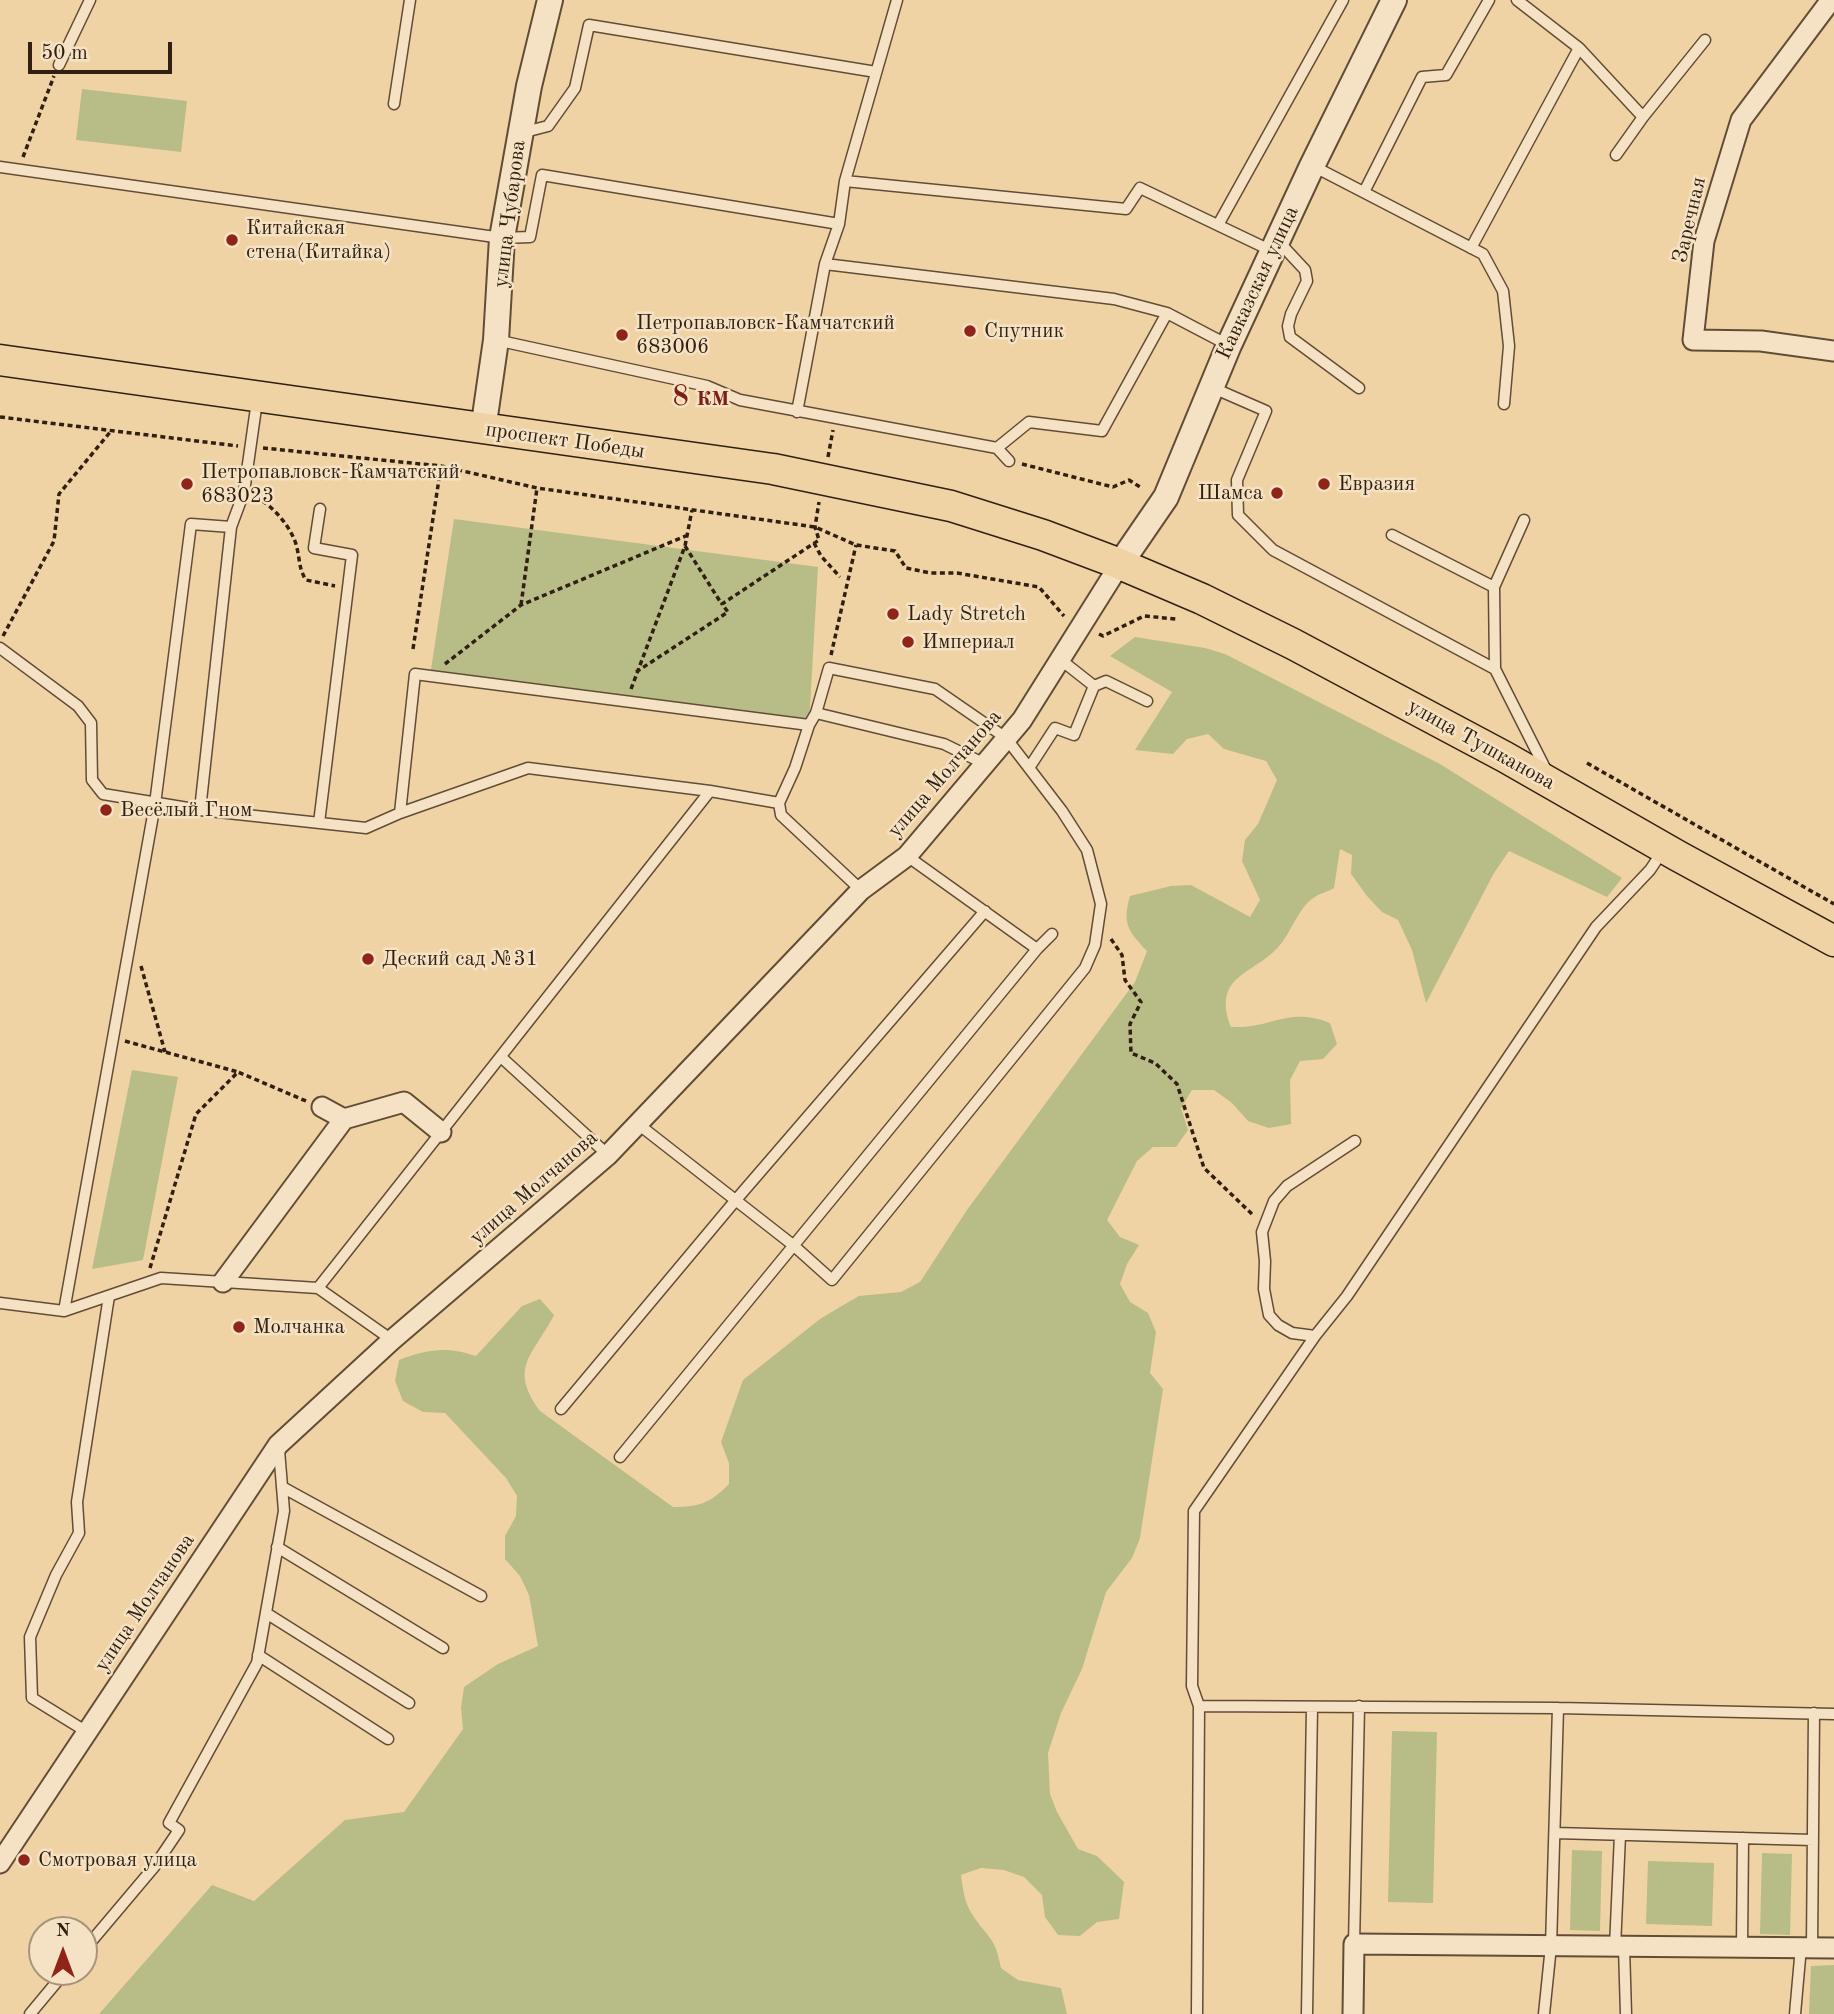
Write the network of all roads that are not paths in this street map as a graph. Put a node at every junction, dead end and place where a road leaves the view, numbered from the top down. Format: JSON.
{"nodes":[{"id":1,"x":90,"y":0,"type":"edge"},
{"id":2,"x":410,"y":0,"type":"edge"},
{"id":3,"x":550,"y":0,"type":"edge"},
{"id":4,"x":897,"y":0,"type":"edge"},
{"id":5,"x":1343,"y":0,"type":"edge"},
{"id":6,"x":1394,"y":0,"type":"edge"},
{"id":7,"x":1489,"y":0,"type":"edge"},
{"id":8,"x":1517,"y":0,"type":"edge"},
{"id":9,"x":1831,"y":0,"type":"edge"},
{"id":10,"x":1704,"y":40,"type":"dead end"},
{"id":11,"x":1579,"y":48,"type":"junction"},
{"id":12,"x":59,"y":65,"type":"road end"},
{"id":13,"x":876,"y":72,"type":"junction"},
{"id":14,"x":394,"y":104,"type":"dead end"},
{"id":15,"x":1643,"y":117,"type":"junction"},
{"id":16,"x":520,"y":134,"type":"junction"},
{"id":17,"x":1616,"y":155,"type":"dead end"},
{"id":18,"x":1312,"y":166,"type":"junction"},
{"id":19,"x":0,"y":167,"type":"edge"},
{"id":20,"x":845,"y":181,"type":"junction"},
{"id":21,"x":1364,"y":192,"type":"junction"},
{"id":22,"x":839,"y":224,"type":"junction"},
{"id":23,"x":1218,"y":225,"type":"junction"},
{"id":24,"x":502,"y":238,"type":"junction"},
{"id":25,"x":1275,"y":246,"type":"junction"},
{"id":26,"x":1471,"y":248,"type":"junction"},
{"id":27,"x":825,"y":264,"type":"junction"},
{"id":28,"x":1167,"y":313,"type":"junction"},
{"id":29,"x":496,"y":340,"type":"junction"},
{"id":30,"x":1229,"y":345,"type":"junction"},
{"id":31,"x":1834,"y":351,"type":"edge"},
{"id":32,"x":0,"y":360,"type":"edge"},
{"id":33,"x":1211,"y":387,"type":"junction"},
{"id":34,"x":1359,"y":388,"type":"dead end"},
{"id":35,"x":257,"y":397,"type":"junction"},
{"id":36,"x":1504,"y":404,"type":"dead end"},
{"id":37,"x":797,"y":412,"type":"junction"},
{"id":38,"x":483,"y":430,"type":"junction"},
{"id":39,"x":997,"y":448,"type":"junction"},
{"id":40,"x":1009,"y":461,"type":"road end"},
{"id":41,"x":320,"y":509,"type":"dead end"},
{"id":42,"x":1524,"y":520,"type":"dead end"},
{"id":43,"x":231,"y":527,"type":"junction"},
{"id":44,"x":1392,"y":535,"type":"dead end"},
{"id":45,"x":1120,"y":564,"type":"junction"},
{"id":46,"x":1494,"y":587,"type":"junction"},
{"id":47,"x":0,"y":648,"type":"edge"},
{"id":48,"x":1061,"y":660,"type":"junction"},
{"id":49,"x":1495,"y":669,"type":"junction"},
{"id":50,"x":1094,"y":686,"type":"junction"},
{"id":51,"x":1147,"y":701,"type":"dead end"},
{"id":52,"x":816,"y":713,"type":"junction"},
{"id":53,"x":808,"y":725,"type":"junction"},
{"id":54,"x":1006,"y":738,"type":"junction"},
{"id":55,"x":985,"y":764,"type":"junction"},
{"id":56,"x":1029,"y":768,"type":"junction"},
{"id":57,"x":1553,"y":784,"type":"junction"},
{"id":58,"x":710,"y":792,"type":"junction"},
{"id":59,"x":779,"y":803,"type":"junction"},
{"id":60,"x":155,"y":804,"type":"junction"},
{"id":61,"x":200,"y":810,"type":"junction"},
{"id":62,"x":400,"y":813,"type":"junction"},
{"id":63,"x":319,"y":823,"type":"junction"},
{"id":64,"x":1664,"y":849,"type":"junction"},
{"id":65,"x":907,"y":856,"type":"junction"},
{"id":66,"x":861,"y":890,"type":"junction"},
{"id":67,"x":985,"y":911,"type":"junction"},
{"id":68,"x":1052,"y":934,"type":"dead end"},
{"id":69,"x":1832,"y":934,"type":"edge"},
{"id":70,"x":1037,"y":949,"type":"junction"},
{"id":71,"x":501,"y":1057,"type":"junction"},
{"id":72,"x":322,"y":1107,"type":"road end"},
{"id":73,"x":344,"y":1119,"type":"junction"},
{"id":74,"x":638,"y":1124,"type":"junction"},
{"id":75,"x":441,"y":1132,"type":"junction"},
{"id":76,"x":1355,"y":1141,"type":"dead end"},
{"id":77,"x":608,"y":1155,"type":"junction"},
{"id":78,"x":735,"y":1200,"type":"junction"},
{"id":79,"x":793,"y":1245,"type":"junction"},
{"id":80,"x":223,"y":1282,"type":"junction"},
{"id":81,"x":317,"y":1288,"type":"junction"},
{"id":82,"x":109,"y":1296,"type":"junction"},
{"id":83,"x":0,"y":1303,"type":"edge"},
{"id":84,"x":64,"y":1311,"type":"junction"},
{"id":85,"x":1315,"y":1336,"type":"junction"},
{"id":86,"x":392,"y":1340,"type":"junction"},
{"id":87,"x":561,"y":1409,"type":"dead end"},
{"id":88,"x":278,"y":1445,"type":"junction"},
{"id":89,"x":620,"y":1457,"type":"dead end"},
{"id":90,"x":282,"y":1488,"type":"junction"},
{"id":91,"x":277,"y":1547,"type":"junction"},
{"id":92,"x":481,"y":1596,"type":"dead end"},
{"id":93,"x":266,"y":1613,"type":"junction"},
{"id":94,"x":443,"y":1648,"type":"dead end"},
{"id":95,"x":258,"y":1655,"type":"junction"},
{"id":96,"x":409,"y":1703,"type":"dead end"},
{"id":97,"x":1199,"y":1706,"type":"junction"},
{"id":98,"x":1359,"y":1706,"type":"junction"},
{"id":99,"x":1312,"y":1707,"type":"junction"},
{"id":100,"x":1558,"y":1708,"type":"junction"},
{"id":101,"x":1814,"y":1713,"type":"junction"},
{"id":102,"x":1834,"y":1714,"type":"edge"},
{"id":103,"x":87,"y":1732,"type":"junction"},
{"id":104,"x":388,"y":1739,"type":"dead end"},
{"id":105,"x":1555,"y":1833,"type":"junction"},
{"id":106,"x":1620,"y":1835,"type":"junction"},
{"id":107,"x":1743,"y":1838,"type":"junction"},
{"id":108,"x":1813,"y":1840,"type":"junction"},
{"id":109,"x":0,"y":1863,"type":"edge"},
{"id":110,"x":98,"y":1933,"type":"edge"},
{"id":111,"x":1354,"y":1944,"type":"junction"},
{"id":112,"x":1551,"y":1946,"type":"junction"},
{"id":113,"x":1620,"y":1947,"type":"junction"},
{"id":114,"x":1742,"y":1947,"type":"junction"},
{"id":115,"x":1806,"y":1947,"type":"junction"},
{"id":116,"x":1834,"y":1948,"type":"edge"},
{"id":117,"x":53,"y":1986,"type":"edge"},
{"id":118,"x":30,"y":2014,"type":"edge"},
{"id":119,"x":1197,"y":2014,"type":"edge"},
{"id":120,"x":1307,"y":2014,"type":"edge"},
{"id":121,"x":1353,"y":2014,"type":"edge"},
{"id":122,"x":1545,"y":2014,"type":"edge"},
{"id":123,"x":1626,"y":2014,"type":"edge"},
{"id":124,"x":1795,"y":2014,"type":"edge"}],
"edges":[{"from":1,"to":12,"type":"lane"},
{"from":2,"to":14,"type":"lane"},
{"from":3,"to":16,"type":"street","name":"улица Чубарова"},
{"from":4,"to":13,"type":"lane"},
{"from":5,"to":23,"type":"lane"},
{"from":6,"to":18,"type":"street","name":"Кавказская улица"},
{"from":7,"to":21,"type":"lane"},
{"from":8,"to":11,"type":"lane"},
{"from":9,"to":31,"type":"street","name":"Заречная"},
{"from":10,"to":15,"type":"lane"},
{"from":11,"to":15,"type":"lane"},
{"from":11,"to":26,"type":"lane"},
{"from":13,"to":16,"type":"lane"},
{"from":13,"to":20,"type":"lane"},
{"from":15,"to":17,"type":"lane"},
{"from":16,"to":24,"type":"street","name":"улица Чубарова"},
{"from":18,"to":21,"type":"lane"},
{"from":18,"to":25,"type":"street","name":"Кавказская улица"},
{"from":19,"to":24,"type":"lane"},
{"from":20,"to":22,"type":"lane"},
{"from":20,"to":23,"type":"lane"},
{"from":21,"to":26,"type":"lane"},
{"from":22,"to":24,"type":"lane"},
{"from":22,"to":27,"type":"lane"},
{"from":23,"to":25,"type":"lane"},
{"from":24,"to":29,"type":"street","name":"улица Чубарова"},
{"from":25,"to":30,"type":"street","name":"Кавказская улица"},
{"from":25,"to":34,"type":"lane"},
{"from":26,"to":36,"type":"lane"},
{"from":27,"to":28,"type":"lane"},
{"from":27,"to":37,"type":"lane"},
{"from":28,"to":30,"type":"lane"},
{"from":28,"to":39,"type":"lane"},
{"from":29,"to":37,"type":"lane"},
{"from":29,"to":38,"type":"street","name":"улица Чубарова"},
{"from":30,"to":33,"type":"street","name":"Кавказская улица"},
{"from":32,"to":35,"type":"main road","name":"проспект Победы"},
{"from":33,"to":45,"type":"street","name":"Кавказская улица"},
{"from":33,"to":49,"type":"lane"},
{"from":35,"to":38,"type":"main road","name":"проспект Победы"},
{"from":35,"to":43,"type":"lane"},
{"from":37,"to":39,"type":"lane"},
{"from":38,"to":45,"type":"main road","name":"проспект Победы"},
{"from":39,"to":40,"type":"lane"},
{"from":41,"to":63,"type":"lane"},
{"from":42,"to":46,"type":"lane"},
{"from":43,"to":60,"type":"lane"},
{"from":43,"to":61,"type":"lane"},
{"from":44,"to":46,"type":"lane"},
{"from":45,"to":48,"type":"street","name":"улица Молчанова"},
{"from":45,"to":57,"type":"main road","name":"улица Тушканова"},
{"from":46,"to":49,"type":"lane"},
{"from":47,"to":60,"type":"lane"},
{"from":48,"to":50,"type":"lane"},
{"from":48,"to":54,"type":"street","name":"улица Молчанова"},
{"from":49,"to":57,"type":"lane"},
{"from":50,"to":51,"type":"lane"},
{"from":50,"to":56,"type":"lane"},
{"from":52,"to":53,"type":"lane"},
{"from":52,"to":54,"type":"lane"},
{"from":52,"to":55,"type":"lane"},
{"from":53,"to":59,"type":"lane"},
{"from":53,"to":62,"type":"lane"},
{"from":54,"to":55,"type":"street","name":"улица Молчанова"},
{"from":54,"to":56,"type":"lane"},
{"from":55,"to":65,"type":"street","name":"улица Молчанова"},
{"from":56,"to":79,"type":"lane"},
{"from":57,"to":64,"type":"main road","name":"улица Тушканова"},
{"from":58,"to":59,"type":"lane"},
{"from":58,"to":62,"type":"lane"},
{"from":58,"to":71,"type":"lane"},
{"from":59,"to":66,"type":"lane"},
{"from":60,"to":61,"type":"lane"},
{"from":60,"to":84,"type":"lane"},
{"from":61,"to":63,"type":"lane"},
{"from":62,"to":63,"type":"lane"},
{"from":64,"to":69,"type":"main road","name":"улица Тушканова"},
{"from":64,"to":85,"type":"lane"},
{"from":65,"to":66,"type":"street","name":"улица Молчанова"},
{"from":65,"to":67,"type":"lane"},
{"from":66,"to":74,"type":"street","name":"улица Молчанова"},
{"from":67,"to":70,"type":"lane"},
{"from":67,"to":78,"type":"lane"},
{"from":68,"to":70,"type":"lane"},
{"from":70,"to":79,"type":"lane"},
{"from":71,"to":75,"type":"lane"},
{"from":71,"to":77,"type":"lane"},
{"from":72,"to":73,"type":"street"},
{"from":73,"to":75,"type":"street"},
{"from":73,"to":80,"type":"street"},
{"from":74,"to":77,"type":"street","name":"улица Молчанова"},
{"from":74,"to":78,"type":"lane"},
{"from":75,"to":81,"type":"lane"},
{"from":76,"to":85,"type":"lane"},
{"from":77,"to":86,"type":"street","name":"улица Молчанова"},
{"from":78,"to":79,"type":"lane"},
{"from":78,"to":87,"type":"lane"},
{"from":79,"to":89,"type":"lane"},
{"from":80,"to":81,"type":"lane"},
{"from":80,"to":82,"type":"lane"},
{"from":81,"to":86,"type":"lane"},
{"from":82,"to":84,"type":"lane"},
{"from":82,"to":103,"type":"lane"},
{"from":83,"to":84,"type":"lane"},
{"from":85,"to":97,"type":"lane"},
{"from":86,"to":88,"type":"street","name":"улица Молчанова"},
{"from":88,"to":90,"type":"lane"},
{"from":88,"to":103,"type":"street","name":"улица Молчанова"},
{"from":90,"to":91,"type":"lane"},
{"from":90,"to":92,"type":"lane"},
{"from":91,"to":93,"type":"lane"},
{"from":91,"to":94,"type":"lane"},
{"from":93,"to":95,"type":"lane"},
{"from":93,"to":96,"type":"lane"},
{"from":95,"to":104,"type":"lane"},
{"from":95,"to":110,"type":"lane"},
{"from":97,"to":99,"type":"lane"},
{"from":97,"to":119,"type":"lane"},
{"from":98,"to":99,"type":"lane"},
{"from":98,"to":100,"type":"lane"},
{"from":98,"to":111,"type":"lane"},
{"from":99,"to":120,"type":"lane"},
{"from":100,"to":101,"type":"lane"},
{"from":100,"to":105,"type":"lane"},
{"from":101,"to":102,"type":"lane"},
{"from":101,"to":108,"type":"lane"},
{"from":103,"to":109,"type":"street","name":"улица Молчанова"},
{"from":105,"to":106,"type":"lane"},
{"from":105,"to":112,"type":"lane"},
{"from":106,"to":107,"type":"lane"},
{"from":106,"to":113,"type":"lane"},
{"from":107,"to":108,"type":"lane"},
{"from":107,"to":114,"type":"lane"},
{"from":108,"to":115,"type":"lane"},
{"from":111,"to":112,"type":"street"},
{"from":111,"to":121,"type":"street"},
{"from":112,"to":113,"type":"street"},
{"from":112,"to":122,"type":"lane"},
{"from":113,"to":114,"type":"street"},
{"from":113,"to":123,"type":"lane"},
{"from":114,"to":115,"type":"street"},
{"from":115,"to":116,"type":"street"},
{"from":115,"to":124,"type":"lane"},
{"from":117,"to":118,"type":"lane"}]}
